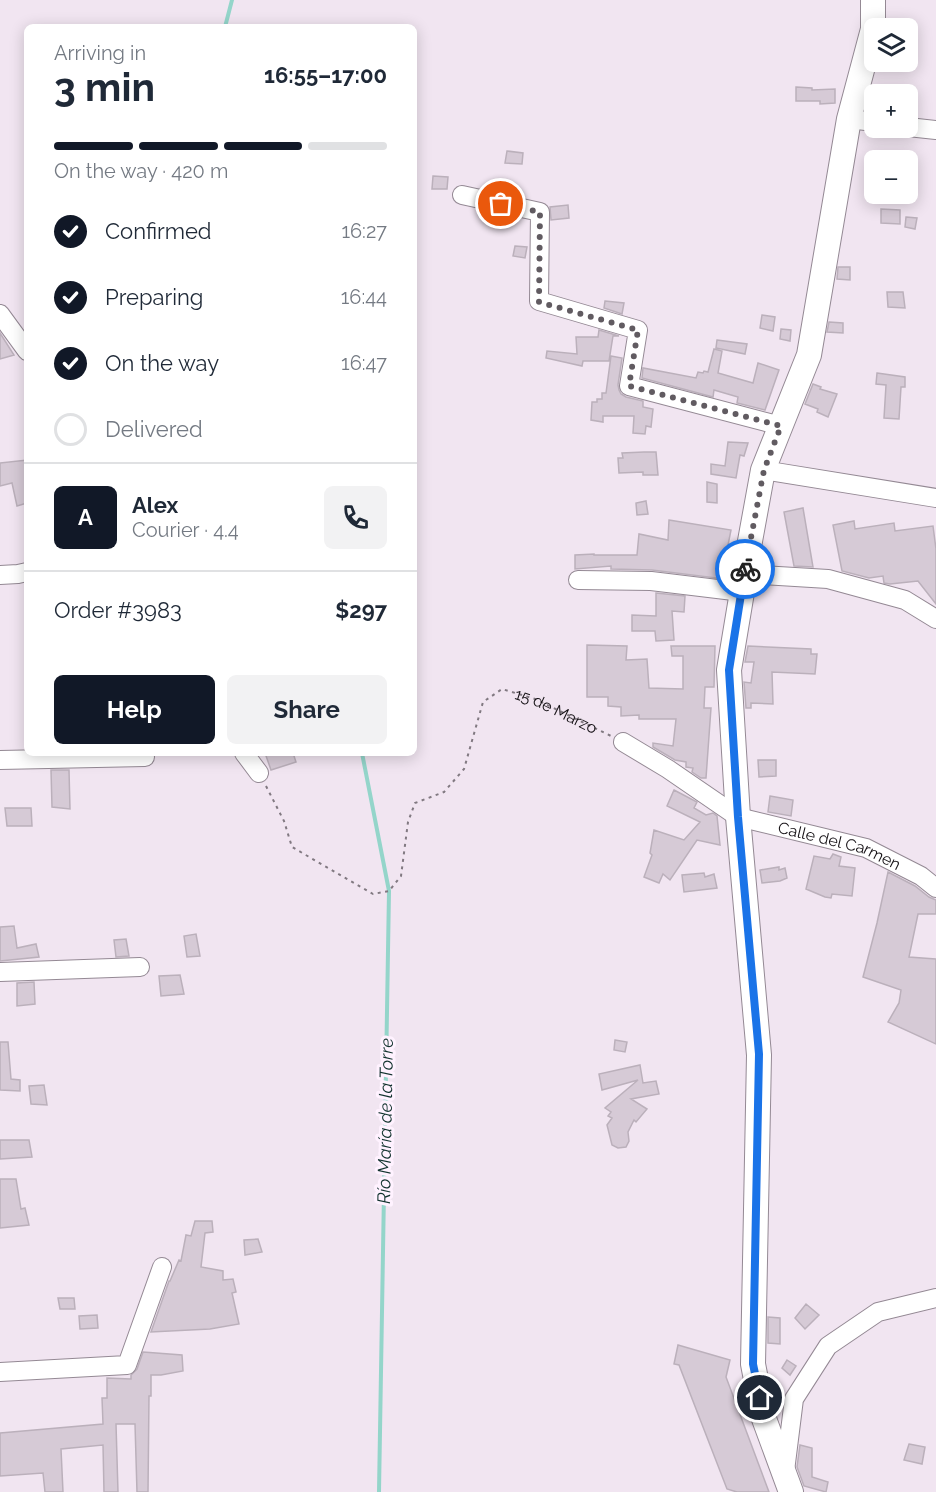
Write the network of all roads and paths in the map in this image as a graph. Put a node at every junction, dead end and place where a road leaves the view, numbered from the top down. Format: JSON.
{"nodes":[{"id":1,"x":873,"y":0,"type":"edge"},
{"id":2,"x":849,"y":119,"type":"junction"},
{"id":3,"x":864,"y":121,"type":"edge"},
{"id":4,"x":918,"y":127,"type":"edge"},
{"id":5,"x":936,"y":130,"type":"edge"},
{"id":6,"x":462,"y":195,"type":"dead end"},
{"id":7,"x":0,"y":315,"type":"edge"},
{"id":8,"x":24,"y":347,"type":"edge"},
{"id":9,"x":781,"y":426,"type":"junction"},
{"id":10,"x":764,"y":470,"type":"junction"},
{"id":11,"x":936,"y":498,"type":"edge"},
{"id":12,"x":24,"y":573,"type":"edge"},
{"id":13,"x":0,"y":575,"type":"edge"},
{"id":14,"x":578,"y":580,"type":"dead end"},
{"id":15,"x":743,"y":583,"type":"junction"},
{"id":16,"x":936,"y":619,"type":"edge"},
{"id":17,"x":623,"y":742,"type":"joint"},
{"id":18,"x":246,"y":756,"type":"edge"},
{"id":19,"x":146,"y":757,"type":"dead end"},
{"id":20,"x":0,"y":760,"type":"edge"},
{"id":21,"x":259,"y":773,"type":"joint"},
{"id":22,"x":738,"y":817,"type":"junction"},
{"id":23,"x":936,"y":888,"type":"edge"},
{"id":24,"x":140,"y":967,"type":"dead end"},
{"id":25,"x":0,"y":972,"type":"edge"},
{"id":26,"x":162,"y":1268,"type":"dead end"},
{"id":27,"x":936,"y":1298,"type":"edge"},
{"id":28,"x":0,"y":1372,"type":"edge"},
{"id":29,"x":788,"y":1482,"type":"edge"}],
"edges":[{"from":1,"to":2,"type":"main road"},
{"from":2,"to":3,"type":"street"},
{"from":2,"to":9,"type":"main road"},
{"from":4,"to":5,"type":"street"},
{"from":6,"to":9,"type":"street"},
{"from":7,"to":8,"type":"street"},
{"from":9,"to":10,"type":"main road"},
{"from":10,"to":11,"type":"street"},
{"from":10,"to":15,"type":"main road"},
{"from":12,"to":13,"type":"street"},
{"from":14,"to":15,"type":"street"},
{"from":15,"to":16,"type":"street"},
{"from":15,"to":22,"type":"main road"},
{"from":17,"to":21,"type":"path","name":"15 de Marzo"},
{"from":17,"to":22,"type":"street"},
{"from":18,"to":21,"type":"street"},
{"from":19,"to":20,"type":"street"},
{"from":22,"to":23,"type":"street","name":"Calle del Carmen"},
{"from":22,"to":29,"type":"main road"},
{"from":24,"to":25,"type":"street"},
{"from":26,"to":28,"type":"street"},
{"from":27,"to":29,"type":"street"}]}
